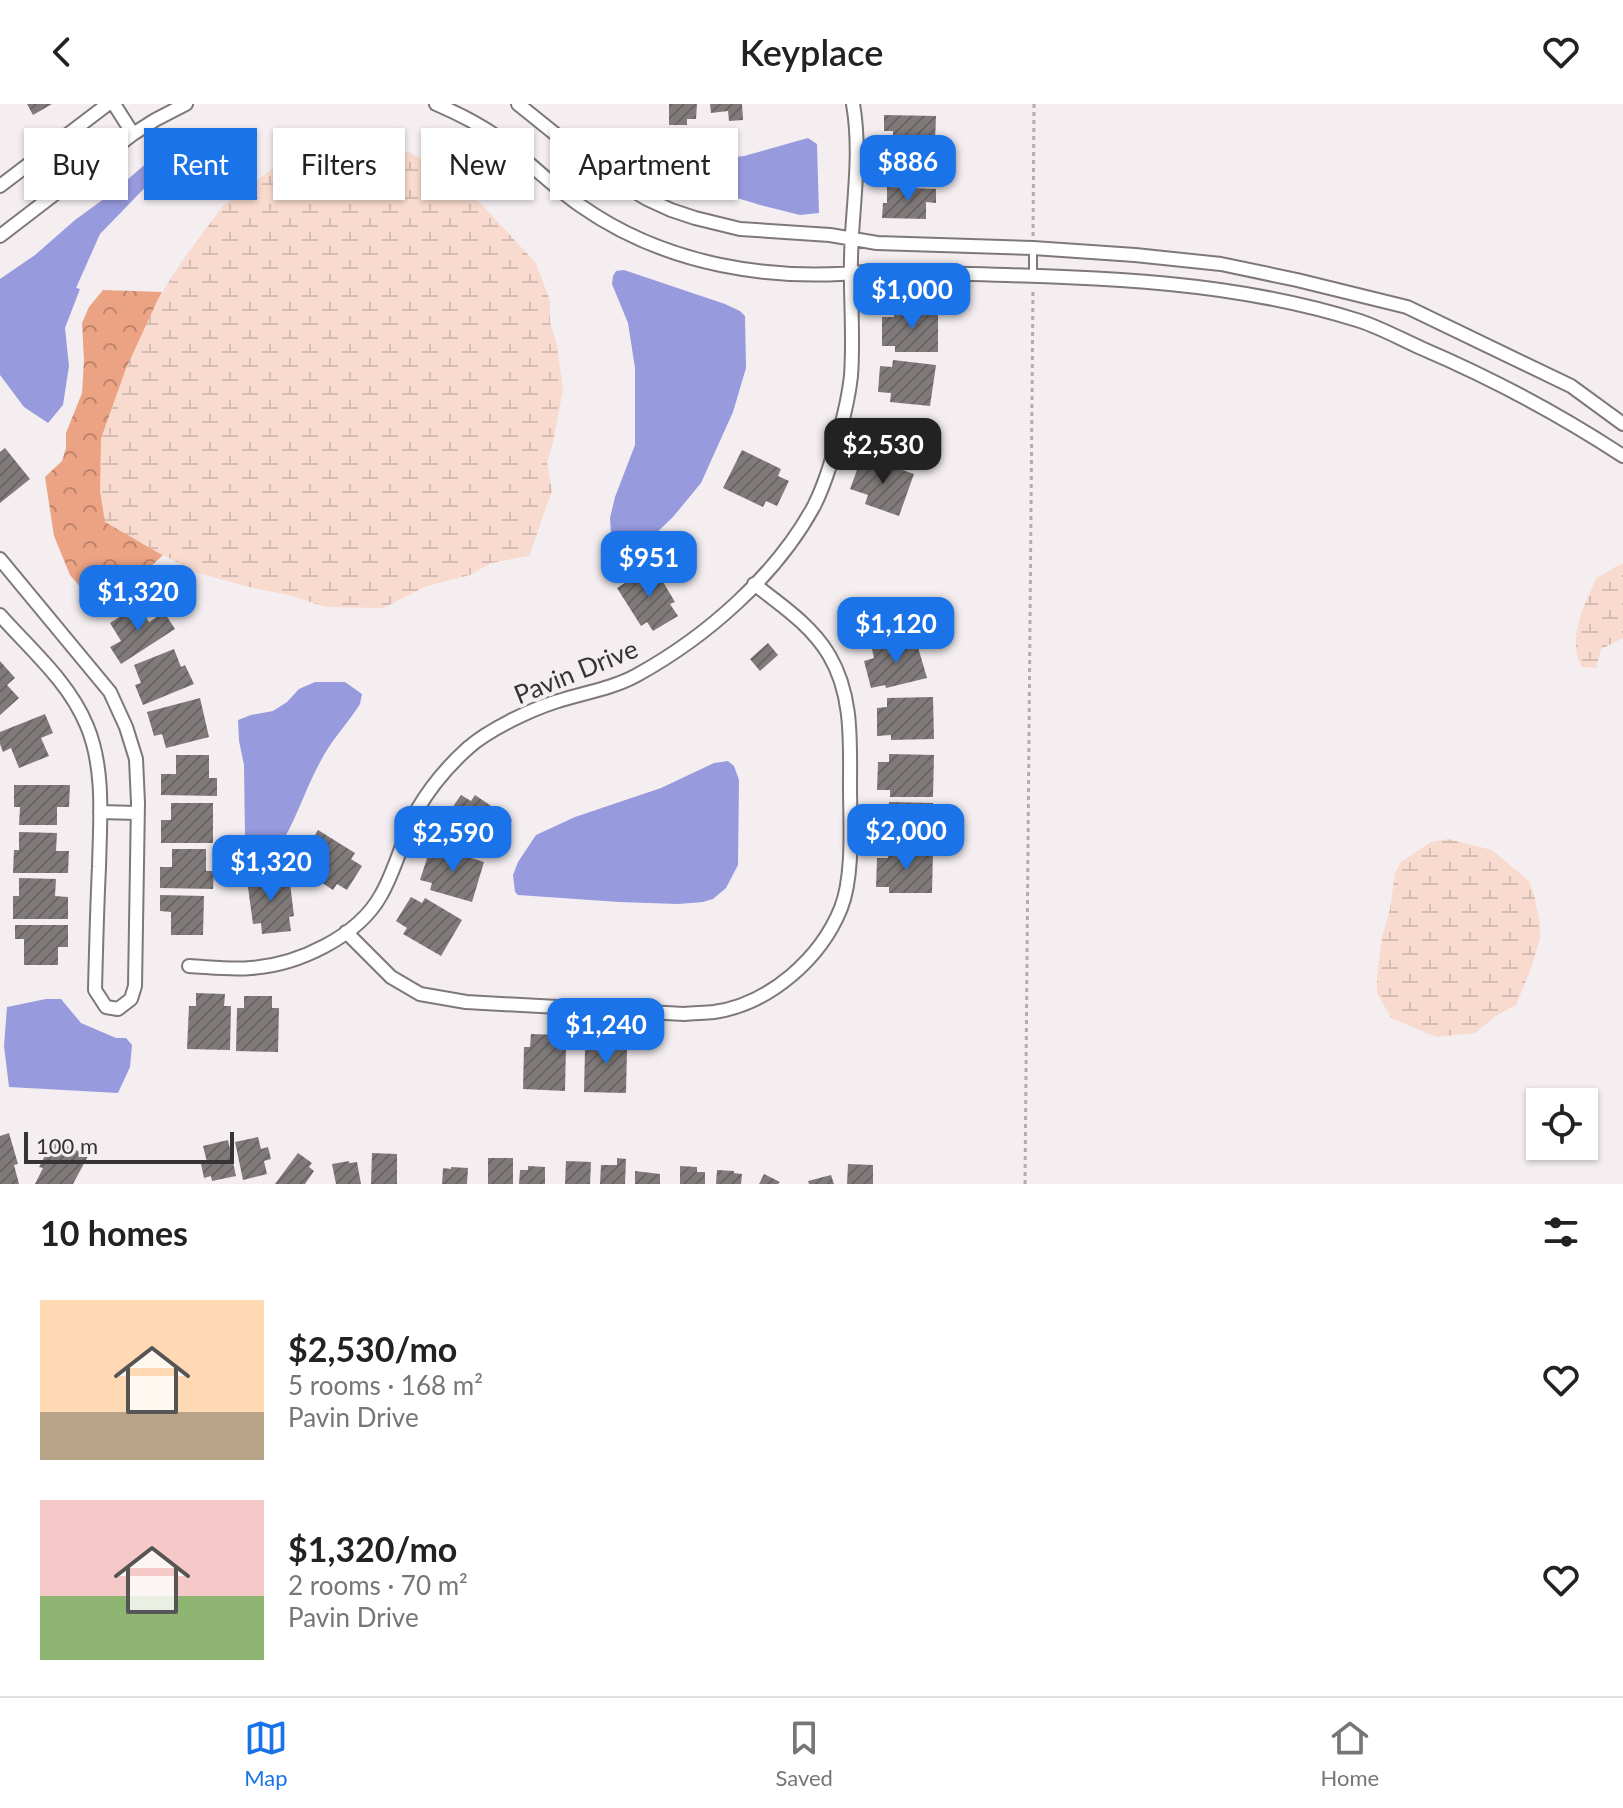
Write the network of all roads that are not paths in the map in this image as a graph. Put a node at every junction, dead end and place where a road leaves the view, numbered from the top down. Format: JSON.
{"nodes":[{"id":1,"x":108,"y":104,"type":"edge"},
{"id":2,"x":114,"y":104,"type":"edge"},
{"id":3,"x":186,"y":104,"type":"edge"},
{"id":4,"x":436,"y":104,"type":"edge"},
{"id":5,"x":518,"y":104,"type":"edge"},
{"id":6,"x":853,"y":104,"type":"edge"},
{"id":7,"x":133,"y":134,"type":"junction"},
{"id":8,"x":0,"y":186,"type":"edge"},
{"id":9,"x":0,"y":236,"type":"edge"},
{"id":10,"x":851,"y":239,"type":"junction"},
{"id":11,"x":1033,"y":248,"type":"junction"},
{"id":12,"x":850,"y":274,"type":"junction"},
{"id":13,"x":1033,"y":276,"type":"junction"},
{"id":14,"x":1623,"y":424,"type":"edge"},
{"id":15,"x":1623,"y":456,"type":"edge"},
{"id":16,"x":0,"y":559,"type":"edge"},
{"id":17,"x":754,"y":584,"type":"junction"},
{"id":18,"x":0,"y":615,"type":"edge"},
{"id":19,"x":100,"y":812,"type":"junction"},
{"id":20,"x":137,"y":813,"type":"junction"},
{"id":21,"x":346,"y":932,"type":"junction"},
{"id":22,"x":189,"y":966,"type":"dead end"}],
"edges":[{"from":1,"to":8,"type":"street"},
{"from":2,"to":7,"type":"street"},
{"from":3,"to":7,"type":"street"},
{"from":4,"to":12,"type":"street"},
{"from":5,"to":10,"type":"street"},
{"from":6,"to":10,"type":"street","name":"Pavin Drive"},
{"from":7,"to":9,"type":"street"},
{"from":10,"to":11,"type":"street"},
{"from":10,"to":12,"type":"street","name":"Pavin Drive"},
{"from":11,"to":13,"type":"lane"},
{"from":11,"to":14,"type":"street"},
{"from":12,"to":13,"type":"street"},
{"from":12,"to":17,"type":"street","name":"Pavin Drive"},
{"from":13,"to":15,"type":"street"},
{"from":16,"to":20,"type":"street"},
{"from":17,"to":21,"type":"street","name":"Pavin Drive"},
{"from":17,"to":21,"type":"street"},
{"from":18,"to":19,"type":"street"},
{"from":19,"to":20,"type":"street"},
{"from":19,"to":20,"type":"street"},
{"from":21,"to":22,"type":"street","name":"Pavin Drive"}]}
